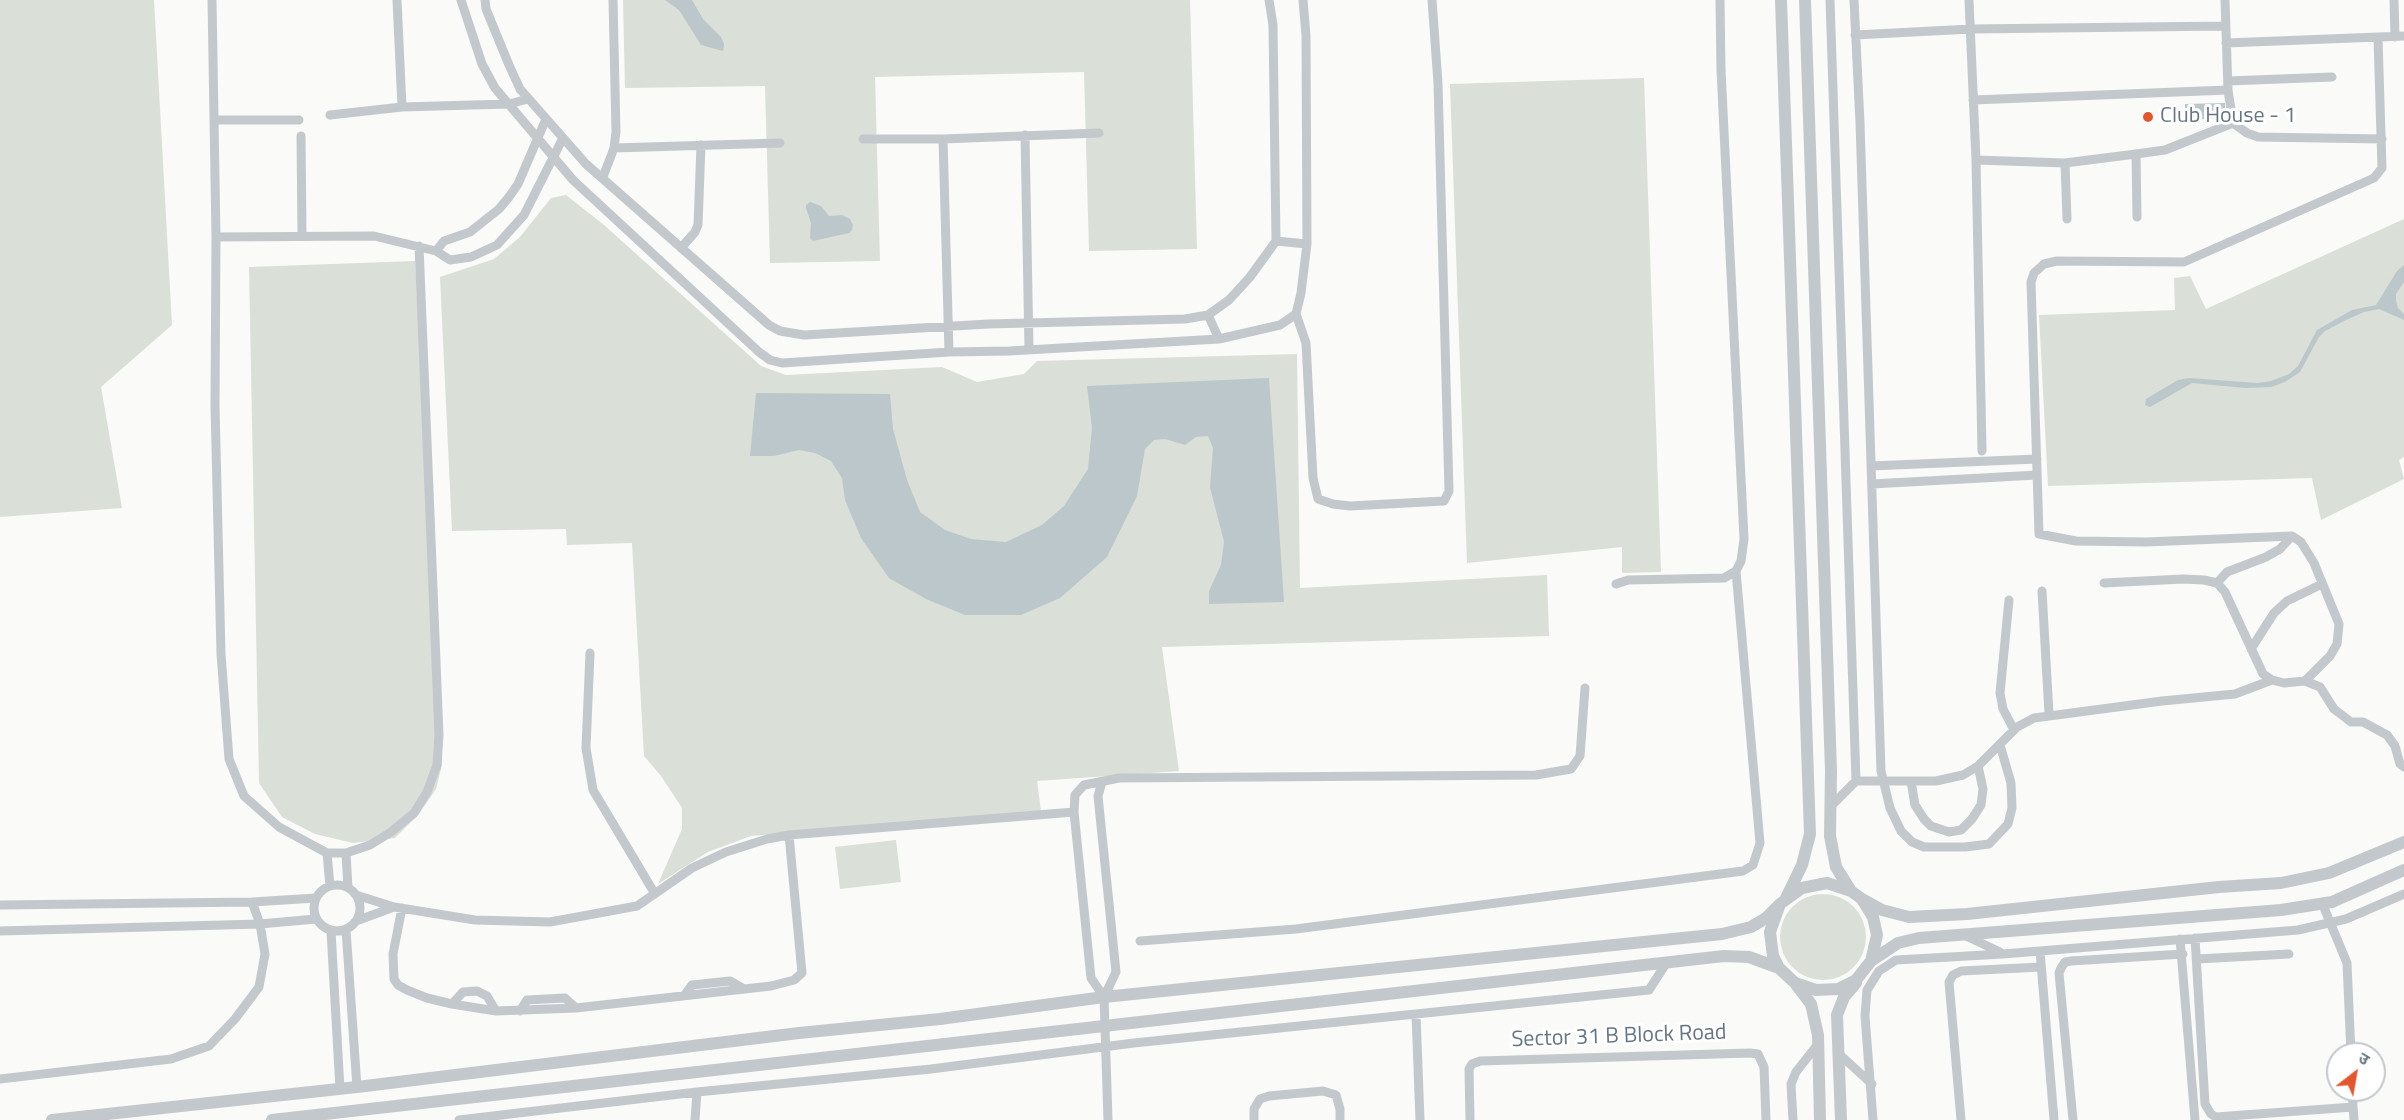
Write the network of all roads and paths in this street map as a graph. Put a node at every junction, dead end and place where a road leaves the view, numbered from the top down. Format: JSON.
{"nodes":[{"id":1,"x":212,"y":0,"type":"edge"},
{"id":2,"x":397,"y":0,"type":"edge"},
{"id":3,"x":461,"y":0,"type":"edge"},
{"id":4,"x":485,"y":0,"type":"edge"},
{"id":5,"x":613,"y":0,"type":"edge"},
{"id":6,"x":1269,"y":0,"type":"edge"},
{"id":7,"x":1303,"y":0,"type":"edge"},
{"id":8,"x":1432,"y":0,"type":"edge"},
{"id":9,"x":1720,"y":0,"type":"edge"},
{"id":10,"x":1780,"y":0,"type":"edge"},
{"id":11,"x":1804,"y":0,"type":"edge"},
{"id":12,"x":1830,"y":0,"type":"edge"},
{"id":13,"x":1854,"y":0,"type":"edge"},
{"id":14,"x":1969,"y":0,"type":"edge"},
{"id":15,"x":2225,"y":0,"type":"edge"},
{"id":16,"x":2394,"y":0,"type":"edge"},
{"id":17,"x":2226,"y":26,"type":"junction"},
{"id":18,"x":1971,"y":29,"type":"junction"},
{"id":19,"x":1855,"y":35,"type":"junction"},
{"id":20,"x":2400,"y":36,"type":"edge"},
{"id":21,"x":2378,"y":38,"type":"junction"},
{"id":22,"x":2226,"y":43,"type":"junction"},
{"id":23,"x":2332,"y":77,"type":"dead end"},
{"id":24,"x":2228,"y":85,"type":"junction"},
{"id":25,"x":528,"y":99,"type":"junction"},
{"id":26,"x":1973,"y":100,"type":"junction"},
{"id":27,"x":508,"y":104,"type":"junction"},
{"id":28,"x":402,"y":107,"type":"junction"},
{"id":29,"x":330,"y":115,"type":"dead end"},
{"id":30,"x":546,"y":119,"type":"junction"},
{"id":31,"x":215,"y":120,"type":"junction"},
{"id":32,"x":299,"y":120,"type":"dead end"},
{"id":33,"x":2233,"y":123,"type":"junction"},
{"id":34,"x":1099,"y":133,"type":"dead end"},
{"id":35,"x":1025,"y":135,"type":"junction"},
{"id":36,"x":301,"y":136,"type":"dead end"},
{"id":37,"x":538,"y":136,"type":"junction"},
{"id":38,"x":563,"y":138,"type":"junction"},
{"id":39,"x":863,"y":139,"type":"dead end"},
{"id":40,"x":943,"y":139,"type":"junction"},
{"id":41,"x":2382,"y":139,"type":"junction"},
{"id":42,"x":780,"y":143,"type":"dead end"},
{"id":43,"x":701,"y":145,"type":"junction"},
{"id":44,"x":614,"y":148,"type":"junction"},
{"id":45,"x":2136,"y":154,"type":"junction"},
{"id":46,"x":553,"y":156,"type":"junction"},
{"id":47,"x":1976,"y":160,"type":"junction"},
{"id":48,"x":2065,"y":163,"type":"junction"},
{"id":49,"x":603,"y":177,"type":"junction"},
{"id":50,"x":2137,"y":217,"type":"dead end"},
{"id":51,"x":2067,"y":219,"type":"dead end"},
{"id":52,"x":303,"y":236,"type":"junction"},
{"id":53,"x":216,"y":237,"type":"junction"},
{"id":54,"x":1276,"y":241,"type":"junction"},
{"id":55,"x":1307,"y":244,"type":"junction"},
{"id":56,"x":418,"y":246,"type":"junction"},
{"id":57,"x":681,"y":248,"type":"junction"},
{"id":58,"x":436,"y":251,"type":"junction"},
{"id":59,"x":1296,"y":314,"type":"junction"},
{"id":60,"x":1209,"y":315,"type":"junction"},
{"id":61,"x":1029,"y":324,"type":"junction"},
{"id":62,"x":947,"y":326,"type":"junction"},
{"id":63,"x":1219,"y":339,"type":"junction"},
{"id":64,"x":1029,"y":349,"type":"junction"},
{"id":65,"x":949,"y":352,"type":"junction"},
{"id":66,"x":1982,"y":451,"type":"dead end"},
{"id":67,"x":2037,"y":459,"type":"junction"},
{"id":68,"x":1871,"y":466,"type":"junction"},
{"id":69,"x":2037,"y":475,"type":"junction"},
{"id":70,"x":1872,"y":484,"type":"junction"},
{"id":71,"x":2292,"y":536,"type":"junction"},
{"id":72,"x":1736,"y":571,"type":"junction"},
{"id":73,"x":2104,"y":583,"type":"dead end"},
{"id":74,"x":1616,"y":584,"type":"dead end"},
{"id":75,"x":2217,"y":584,"type":"junction"},
{"id":76,"x":2322,"y":584,"type":"junction"},
{"id":77,"x":2042,"y":591,"type":"dead end"},
{"id":78,"x":2009,"y":600,"type":"dead end"},
{"id":79,"x":2251,"y":649,"type":"junction"},
{"id":80,"x":590,"y":653,"type":"dead end"},
{"id":81,"x":2272,"y":680,"type":"junction"},
{"id":82,"x":2305,"y":681,"type":"junction"},
{"id":83,"x":1585,"y":688,"type":"dead end"},
{"id":84,"x":2049,"y":714,"type":"junction"},
{"id":85,"x":2014,"y":730,"type":"junction"},
{"id":86,"x":2000,"y":745,"type":"junction"},
{"id":87,"x":1978,"y":766,"type":"junction"},
{"id":88,"x":2404,"y":767,"type":"edge"},
{"id":89,"x":1856,"y":781,"type":"junction"},
{"id":90,"x":1883,"y":781,"type":"junction"},
{"id":91,"x":1911,"y":781,"type":"junction"},
{"id":92,"x":1102,"y":782,"type":"junction"},
{"id":93,"x":1830,"y":807,"type":"junction"},
{"id":94,"x":1074,"y":812,"type":"junction"},
{"id":95,"x":789,"y":835,"type":"junction"},
{"id":96,"x":2404,"y":842,"type":"edge"},
{"id":97,"x":327,"y":853,"type":"junction"},
{"id":98,"x":346,"y":853,"type":"junction"},
{"id":99,"x":2404,"y":870,"type":"edge"},
{"id":100,"x":330,"y":886,"type":"junction"},
{"id":101,"x":348,"y":888,"type":"junction"},
{"id":102,"x":1851,"y":891,"type":"junction"},
{"id":103,"x":655,"y":894,"type":"junction"},
{"id":104,"x":2404,"y":894,"type":"edge"},
{"id":105,"x":356,"y":895,"type":"junction"},
{"id":106,"x":316,"y":898,"type":"junction"},
{"id":107,"x":1862,"y":899,"type":"junction"},
{"id":108,"x":1783,"y":901,"type":"junction"},
{"id":109,"x":252,"y":902,"type":"junction"},
{"id":110,"x":2322,"y":903,"type":"junction"},
{"id":111,"x":0,"y":905,"type":"edge"},
{"id":112,"x":398,"y":907,"type":"junction"},
{"id":113,"x":316,"y":919,"type":"junction"},
{"id":114,"x":356,"y":921,"type":"junction"},
{"id":115,"x":2330,"y":922,"type":"junction"},
{"id":116,"x":260,"y":924,"type":"junction"},
{"id":117,"x":346,"y":930,"type":"junction"},
{"id":118,"x":0,"y":931,"type":"edge"},
{"id":119,"x":331,"y":931,"type":"junction"},
{"id":120,"x":1964,"y":935,"type":"junction"},
{"id":121,"x":2195,"y":938,"type":"junction"},
{"id":122,"x":2180,"y":939,"type":"junction"},
{"id":123,"x":1140,"y":941,"type":"dead end"},
{"id":124,"x":2040,"y":951,"type":"junction"},
{"id":125,"x":2003,"y":954,"type":"junction"},
{"id":126,"x":2183,"y":954,"type":"junction"},
{"id":127,"x":2289,"y":954,"type":"dead end"},
{"id":128,"x":2197,"y":959,"type":"junction"},
{"id":129,"x":1667,"y":962,"type":"junction"},
{"id":130,"x":1871,"y":962,"type":"junction"},
{"id":131,"x":2041,"y":967,"type":"junction"},
{"id":132,"x":1779,"y":968,"type":"junction"},
{"id":133,"x":1864,"y":972,"type":"junction"},
{"id":134,"x":1795,"y":983,"type":"junction"},
{"id":135,"x":1104,"y":997,"type":"junction"},
{"id":136,"x":452,"y":1004,"type":"junction"},
{"id":137,"x":496,"y":1011,"type":"junction"},
{"id":138,"x":1416,"y":1014,"type":"junction"},
{"id":139,"x":336,"y":1016,"type":"junction"},
{"id":140,"x":352,"y":1016,"type":"junction"},
{"id":141,"x":1105,"y":1026,"type":"junction"},
{"id":142,"x":2351,"y":1042,"type":"edge"},
{"id":143,"x":1818,"y":1044,"type":"junction"},
{"id":144,"x":1106,"y":1047,"type":"junction"},
{"id":145,"x":1838,"y":1053,"type":"junction"},
{"id":146,"x":0,"y":1079,"type":"edge"},
{"id":147,"x":1872,"y":1084,"type":"junction"},
{"id":148,"x":357,"y":1087,"type":"junction"},
{"id":149,"x":340,"y":1089,"type":"junction"},
{"id":150,"x":692,"y":1092,"type":"junction"},
{"id":151,"x":2353,"y":1102,"type":"edge"},
{"id":152,"x":2353,"y":1107,"type":"junction"},
{"id":153,"x":695,"y":1116,"type":"edge"},
{"id":154,"x":52,"y":1120,"type":"edge"},
{"id":155,"x":272,"y":1120,"type":"edge"},
{"id":156,"x":459,"y":1120,"type":"edge"},
{"id":157,"x":1108,"y":1120,"type":"edge"},
{"id":158,"x":1254,"y":1120,"type":"edge"},
{"id":159,"x":1340,"y":1120,"type":"edge"},
{"id":160,"x":1420,"y":1120,"type":"edge"},
{"id":161,"x":1470,"y":1120,"type":"edge"},
{"id":162,"x":1766,"y":1120,"type":"edge"},
{"id":163,"x":1793,"y":1120,"type":"edge"},
{"id":164,"x":1820,"y":1120,"type":"edge"},
{"id":165,"x":1841,"y":1120,"type":"edge"},
{"id":166,"x":1873,"y":1120,"type":"edge"},
{"id":167,"x":1960,"y":1120,"type":"edge"},
{"id":168,"x":2054,"y":1120,"type":"edge"},
{"id":169,"x":2073,"y":1120,"type":"edge"},
{"id":170,"x":2195,"y":1120,"type":"edge"},
{"id":171,"x":2354,"y":1120,"type":"edge"}],
"edges":[{"from":1,"to":31,"type":"street"},
{"from":2,"to":28,"type":"street"},
{"from":3,"to":27,"type":"street"},
{"from":4,"to":25,"type":"street"},
{"from":5,"to":44,"type":"street"},
{"from":6,"to":54,"type":"street"},
{"from":7,"to":55,"type":"street"},
{"from":8,"to":59,"type":"street"},
{"from":9,"to":72,"type":"street"},
{"from":10,"to":108,"type":"street"},
{"from":11,"to":93,"type":"street"},
{"from":12,"to":89,"type":"street"},
{"from":13,"to":19,"type":"street"},
{"from":14,"to":18,"type":"street"},
{"from":15,"to":17,"type":"street"},
{"from":16,"to":20,"type":"street"},
{"from":17,"to":18,"type":"street"},
{"from":17,"to":22,"type":"street"},
{"from":18,"to":19,"type":"street"},
{"from":18,"to":26,"type":"street"},
{"from":19,"to":68,"type":"street"},
{"from":20,"to":21,"type":"street"},
{"from":21,"to":22,"type":"street"},
{"from":21,"to":41,"type":"street"},
{"from":22,"to":24,"type":"street"},
{"from":23,"to":24,"type":"street"},
{"from":24,"to":26,"type":"street"},
{"from":24,"to":33,"type":"street"},
{"from":25,"to":27,"type":"street"},
{"from":25,"to":30,"type":"street"},
{"from":26,"to":47,"type":"street"},
{"from":27,"to":28,"type":"street"},
{"from":27,"to":37,"type":"street"},
{"from":28,"to":29,"type":"street"},
{"from":30,"to":37,"type":"street"},
{"from":30,"to":38,"type":"street"},
{"from":31,"to":32,"type":"street"},
{"from":31,"to":53,"type":"street"},
{"from":33,"to":41,"type":"street"},
{"from":33,"to":45,"type":"street"},
{"from":34,"to":35,"type":"street"},
{"from":35,"to":40,"type":"street"},
{"from":35,"to":61,"type":"street"},
{"from":36,"to":52,"type":"street"},
{"from":37,"to":46,"type":"street"},
{"from":37,"to":58,"type":"street"},
{"from":38,"to":46,"type":"street"},
{"from":38,"to":49,"type":"street"},
{"from":39,"to":40,"type":"street"},
{"from":40,"to":62,"type":"street"},
{"from":41,"to":67,"type":"street"},
{"from":42,"to":43,"type":"street"},
{"from":43,"to":44,"type":"street"},
{"from":43,"to":57,"type":"street"},
{"from":44,"to":49,"type":"street"},
{"from":45,"to":48,"type":"street"},
{"from":45,"to":50,"type":"street"},
{"from":46,"to":58,"type":"street"},
{"from":46,"to":65,"type":"street"},
{"from":47,"to":48,"type":"street"},
{"from":47,"to":66,"type":"street"},
{"from":48,"to":51,"type":"street"},
{"from":49,"to":57,"type":"street"},
{"from":52,"to":53,"type":"street"},
{"from":52,"to":56,"type":"street"},
{"from":53,"to":97,"type":"street"},
{"from":54,"to":55,"type":"street"},
{"from":54,"to":60,"type":"street"},
{"from":55,"to":59,"type":"street"},
{"from":56,"to":58,"type":"street"},
{"from":56,"to":98,"type":"street"},
{"from":57,"to":62,"type":"street"},
{"from":59,"to":63,"type":"street"},
{"from":60,"to":61,"type":"street"},
{"from":60,"to":63,"type":"street"},
{"from":61,"to":62,"type":"street"},
{"from":61,"to":64,"type":"street"},
{"from":62,"to":65,"type":"street"},
{"from":63,"to":64,"type":"street"},
{"from":64,"to":65,"type":"street"},
{"from":67,"to":68,"type":"street"},
{"from":67,"to":69,"type":"street"},
{"from":68,"to":70,"type":"street"},
{"from":69,"to":70,"type":"street"},
{"from":69,"to":71,"type":"street"},
{"from":70,"to":90,"type":"street"},
{"from":71,"to":75,"type":"street"},
{"from":71,"to":76,"type":"street"},
{"from":72,"to":74,"type":"street"},
{"from":72,"to":123,"type":"street"},
{"from":73,"to":75,"type":"street"},
{"from":75,"to":79,"type":"street"},
{"from":76,"to":79,"type":"street"},
{"from":76,"to":82,"type":"street"},
{"from":77,"to":84,"type":"street"},
{"from":78,"to":85,"type":"street"},
{"from":79,"to":81,"type":"street"},
{"from":80,"to":103,"type":"street"},
{"from":81,"to":82,"type":"street"},
{"from":81,"to":84,"type":"street"},
{"from":82,"to":88,"type":"street"},
{"from":83,"to":92,"type":"street"},
{"from":84,"to":85,"type":"street"},
{"from":85,"to":86,"type":"street"},
{"from":86,"to":87,"type":"street"},
{"from":86,"to":90,"type":"street"},
{"from":87,"to":91,"type":"street"},
{"from":87,"to":91,"type":"street"},
{"from":89,"to":90,"type":"street"},
{"from":89,"to":93,"type":"street"},
{"from":90,"to":91,"type":"street"},
{"from":92,"to":94,"type":"street"},
{"from":92,"to":135,"type":"street"},
{"from":93,"to":102,"type":"street"},
{"from":94,"to":95,"type":"street"},
{"from":94,"to":135,"type":"street"},
{"from":95,"to":103,"type":"street"},
{"from":95,"to":137,"type":"street"},
{"from":96,"to":107,"type":"street"},
{"from":97,"to":98,"type":"street"},
{"from":97,"to":100,"type":"street"},
{"from":98,"to":101,"type":"street"},
{"from":99,"to":110,"type":"street"},
{"from":100,"to":101,"type":"street"},
{"from":100,"to":106,"type":"street"},
{"from":101,"to":105,"type":"street"},
{"from":102,"to":107,"type":"street"},
{"from":102,"to":108,"type":"street"},
{"from":103,"to":112,"type":"street"},
{"from":104,"to":115,"type":"street"},
{"from":105,"to":112,"type":"street"},
{"from":105,"to":114,"type":"street"},
{"from":106,"to":109,"type":"street"},
{"from":106,"to":113,"type":"street"},
{"from":107,"to":130,"type":"street"},
{"from":108,"to":132,"type":"street"},
{"from":108,"to":135,"type":"street"},
{"from":109,"to":111,"type":"street"},
{"from":109,"to":116,"type":"street"},
{"from":110,"to":115,"type":"street"},
{"from":110,"to":120,"type":"street"},
{"from":112,"to":114,"type":"street"},
{"from":112,"to":136,"type":"street"},
{"from":113,"to":116,"type":"street"},
{"from":113,"to":119,"type":"street"},
{"from":114,"to":117,"type":"street"},
{"from":115,"to":121,"type":"street"},
{"from":115,"to":142,"type":"street"},
{"from":116,"to":118,"type":"street"},
{"from":116,"to":146,"type":"street"},
{"from":117,"to":119,"type":"street"},
{"from":117,"to":140,"type":"street"},
{"from":119,"to":139,"type":"street"},
{"from":120,"to":125,"type":"street"},
{"from":120,"to":130,"type":"street"},
{"from":121,"to":122,"type":"street"},
{"from":121,"to":128,"type":"street"},
{"from":122,"to":124,"type":"street"},
{"from":122,"to":126,"type":"street"},
{"from":124,"to":125,"type":"street"},
{"from":124,"to":131,"type":"street"},
{"from":125,"to":147,"type":"street"},
{"from":126,"to":169,"type":"street"},
{"from":126,"to":170,"type":"street"},
{"from":127,"to":128,"type":"street"},
{"from":128,"to":152,"type":"street"},
{"from":129,"to":132,"type":"street"},
{"from":129,"to":138,"type":"street"},
{"from":129,"to":141,"type":"street"},
{"from":130,"to":133,"type":"street"},
{"from":131,"to":167,"type":"street"},
{"from":131,"to":168,"type":"street"},
{"from":132,"to":134,"type":"street"},
{"from":133,"to":134,"type":"street"},
{"from":133,"to":145,"type":"street"},
{"from":134,"to":143,"type":"street"},
{"from":135,"to":141,"type":"street"},
{"from":135,"to":148,"type":"street"},
{"from":136,"to":137,"type":"street"},
{"from":136,"to":137,"type":"street"},
{"from":138,"to":144,"type":"street"},
{"from":138,"to":160,"type":"street"},
{"from":139,"to":140,"type":"street"},
{"from":139,"to":149,"type":"street"},
{"from":140,"to":148,"type":"street"},
{"from":141,"to":144,"type":"street"},
{"from":141,"to":155,"type":"street"},
{"from":143,"to":163,"type":"street"},
{"from":143,"to":164,"type":"street"},
{"from":144,"to":150,"type":"street"},
{"from":144,"to":157,"type":"street"},
{"from":145,"to":147,"type":"street"},
{"from":145,"to":165,"type":"street"},
{"from":147,"to":166,"type":"street"},
{"from":148,"to":149,"type":"street"},
{"from":149,"to":154,"type":"street"},
{"from":150,"to":153,"type":"street"},
{"from":150,"to":156,"type":"street"},
{"from":151,"to":152,"type":"street"},
{"from":152,"to":171,"type":"street"},
{"from":158,"to":159,"type":"street"},
{"from":161,"to":162,"type":"street","name":"Sector 31 B Block Road"}]}
